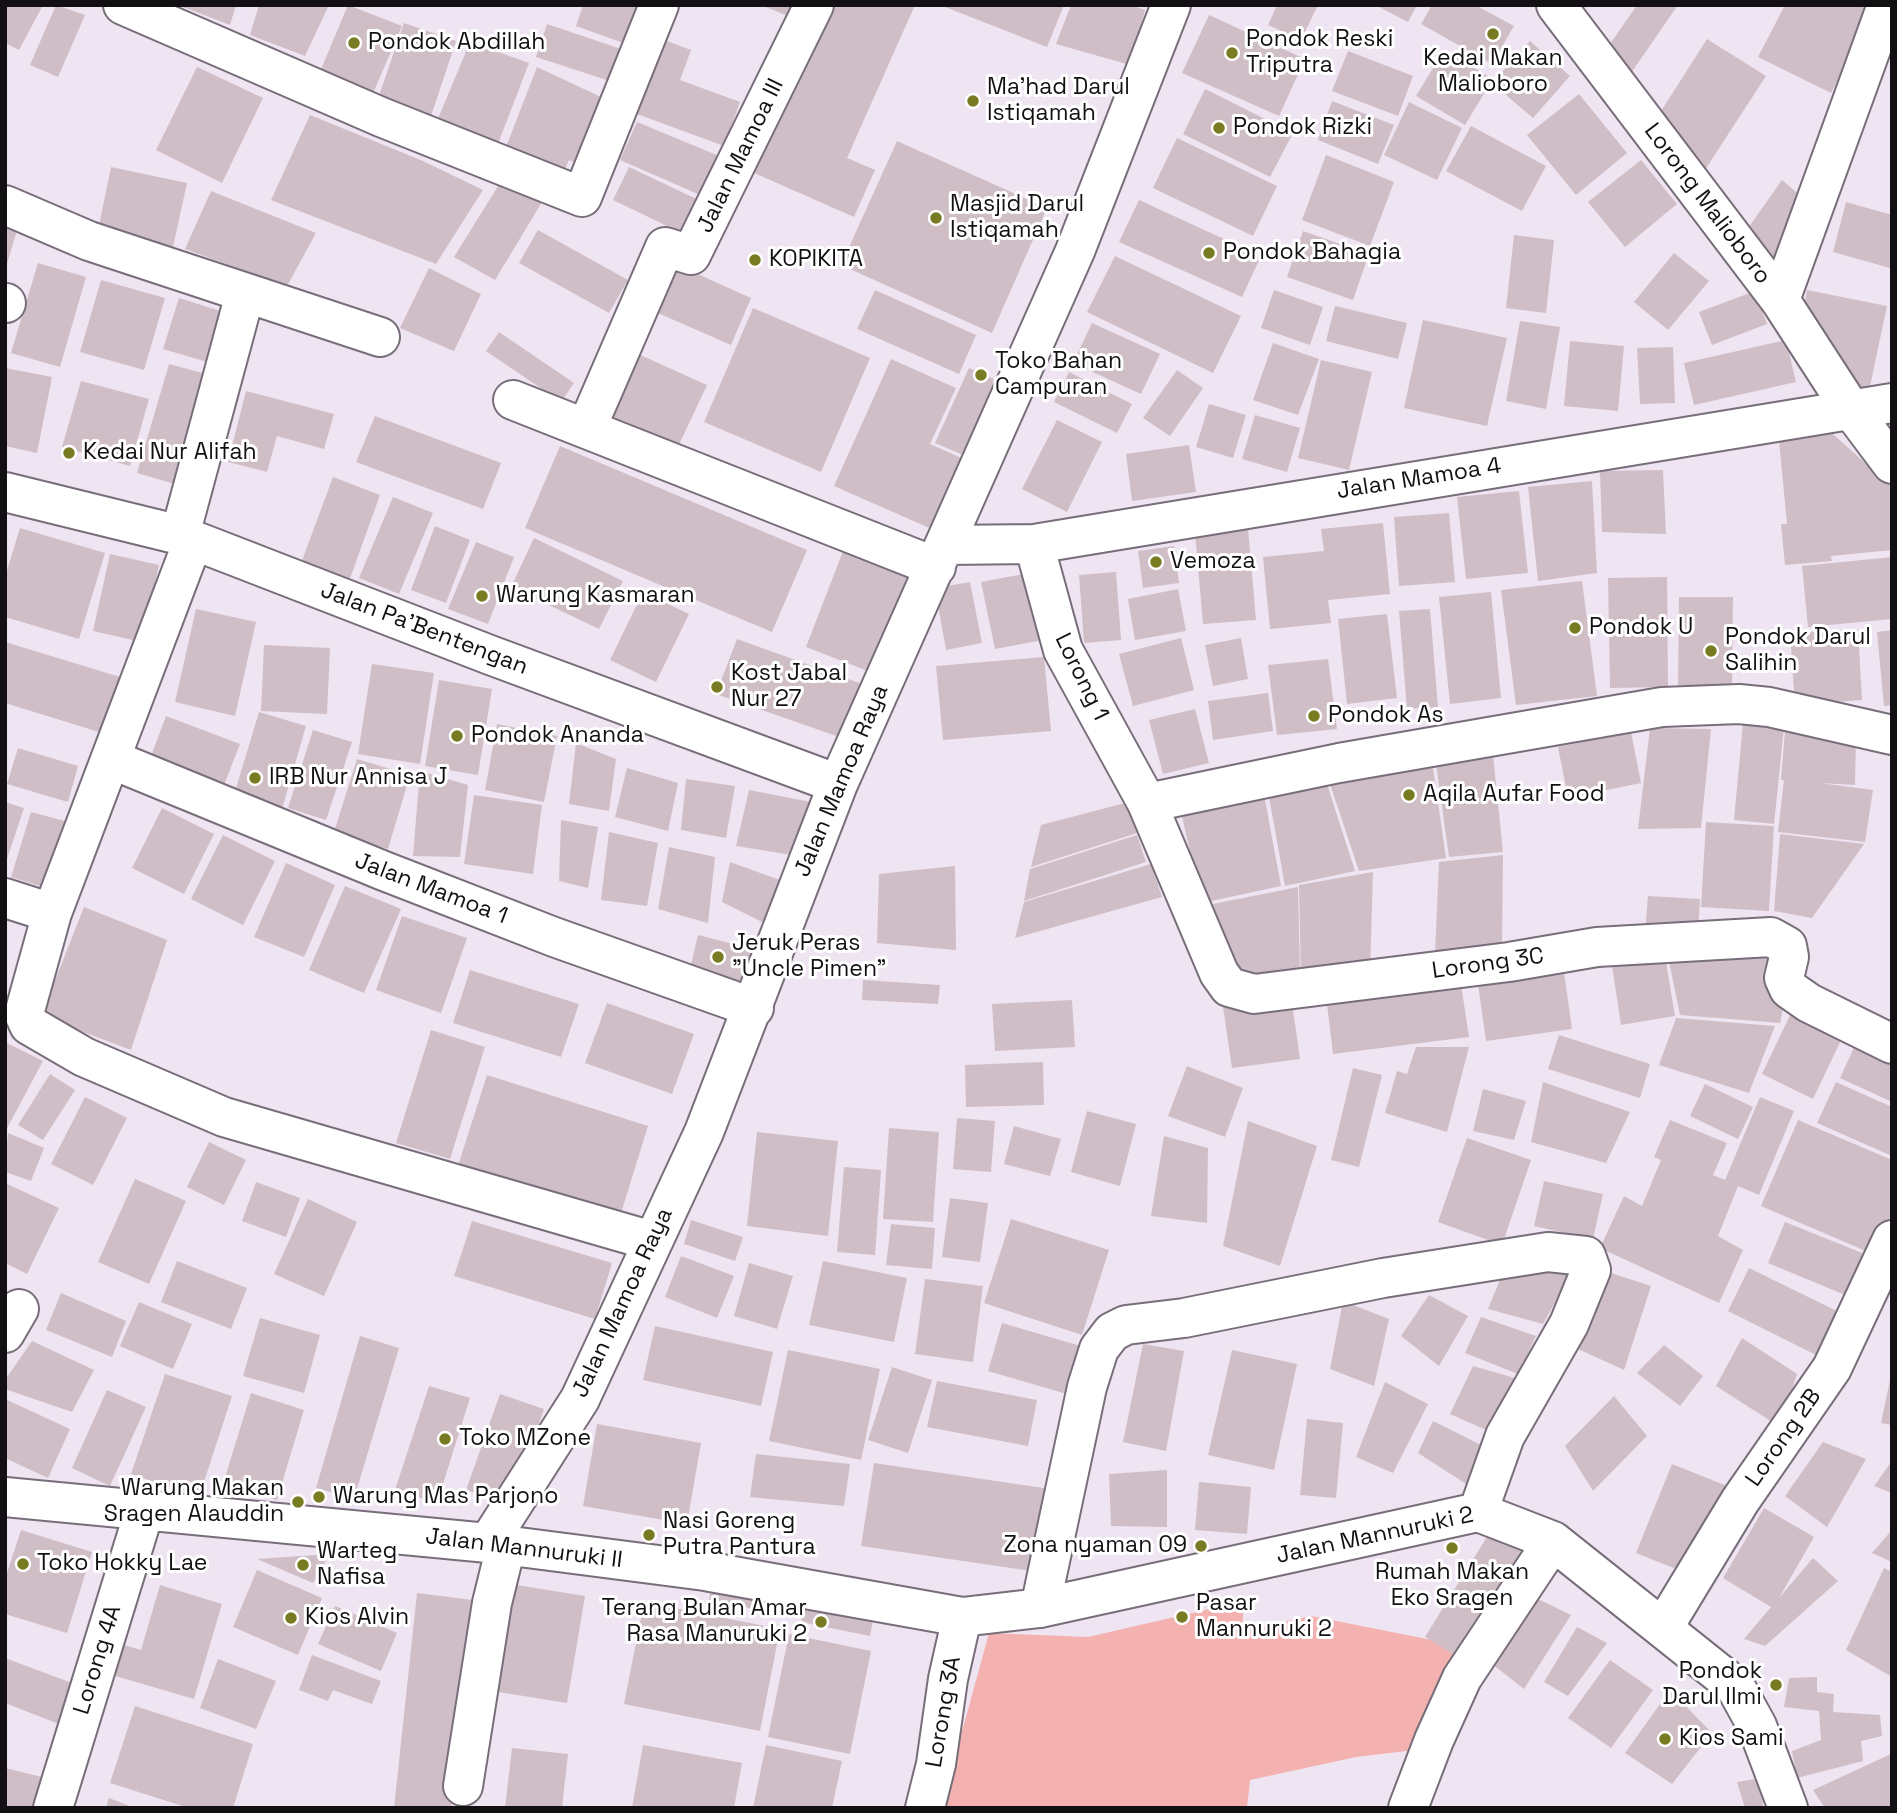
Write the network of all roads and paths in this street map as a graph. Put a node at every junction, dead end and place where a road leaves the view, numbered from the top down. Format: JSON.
{"nodes":[{"id":1,"x":123,"y":5,"type":"edge"},
{"id":2,"x":659,"y":5,"type":"edge"},
{"id":3,"x":814,"y":5,"type":"edge"},
{"id":4,"x":1171,"y":5,"type":"edge"},
{"id":5,"x":1556,"y":5,"type":"edge"},
{"id":6,"x":1887,"y":5,"type":"edge"},
{"id":7,"x":5,"y":205,"type":"edge"},
{"id":8,"x":245,"y":294,"type":"junction"},
{"id":9,"x":1780,"y":300,"type":"junction"},
{"id":10,"x":380,"y":337,"type":"dead end"},
{"id":11,"x":513,"y":400,"type":"dead end"},
{"id":12,"x":1892,"y":403,"type":"edge"},
{"id":13,"x":1850,"y":408,"type":"junction"},
{"id":14,"x":587,"y":427,"type":"junction"},
{"id":15,"x":1892,"y":464,"type":"edge"},
{"id":16,"x":5,"y":492,"type":"edge"},
{"id":17,"x":186,"y":538,"type":"junction"},
{"id":18,"x":1034,"y":544,"type":"junction"},
{"id":19,"x":941,"y":556,"type":"junction"},
{"id":20,"x":1892,"y":735,"type":"edge"},
{"id":21,"x":113,"y":760,"type":"junction"},
{"id":22,"x":838,"y":784,"type":"junction"},
{"id":23,"x":1147,"y":803,"type":"junction"},
{"id":24,"x":5,"y":898,"type":"edge"},
{"id":25,"x":52,"y":913,"type":"junction"},
{"id":26,"x":754,"y":1009,"type":"junction"},
{"id":27,"x":1892,"y":1044,"type":"edge"},
{"id":28,"x":1892,"y":1240,"type":"edge"},
{"id":29,"x":652,"y":1241,"type":"junction"},
{"id":30,"x":5,"y":1497,"type":"edge"},
{"id":31,"x":144,"y":1512,"type":"junction"},
{"id":32,"x":1478,"y":1512,"type":"junction"},
{"id":33,"x":1553,"y":1541,"type":"junction"},
{"id":34,"x":497,"y":1544,"type":"junction"},
{"id":35,"x":1041,"y":1608,"type":"junction"},
{"id":36,"x":962,"y":1616,"type":"junction"},
{"id":37,"x":1663,"y":1628,"type":"junction"},
{"id":38,"x":463,"y":1786,"type":"dead end"},
{"id":39,"x":53,"y":1808,"type":"edge"},
{"id":40,"x":925,"y":1808,"type":"edge"},
{"id":41,"x":1408,"y":1808,"type":"edge"},
{"id":42,"x":1788,"y":1808,"type":"edge"}],
"edges":[{"from":1,"to":2,"type":"street"},
{"from":3,"to":14,"type":"street","name":"Jalan Mamoa III"},
{"from":4,"to":19,"type":"street","name":"Jalan Mamoa Raya"},
{"from":5,"to":9,"type":"street","name":"Lorong Malioboro"},
{"from":6,"to":9,"type":"street"},
{"from":7,"to":8,"type":"street"},
{"from":8,"to":10,"type":"street"},
{"from":8,"to":17,"type":"street"},
{"from":9,"to":13,"type":"street","name":"Lorong Malioboro"},
{"from":11,"to":14,"type":"street"},
{"from":12,"to":13,"type":"street","name":"Jalan Mamoa 4"},
{"from":13,"to":15,"type":"street","name":"Lorong Malioboro"},
{"from":13,"to":18,"type":"street","name":"Jalan Mamoa 4"},
{"from":14,"to":19,"type":"street"},
{"from":16,"to":17,"type":"street","name":"Jalan Pa'Bentengan"},
{"from":17,"to":21,"type":"street"},
{"from":17,"to":22,"type":"street","name":"Jalan Pa'Bentengan"},
{"from":18,"to":19,"type":"street","name":"Jalan Mamoa 4"},
{"from":18,"to":23,"type":"street","name":"Lorong 1"},
{"from":19,"to":22,"type":"street","name":"Jalan Mamoa Raya"},
{"from":20,"to":23,"type":"street"},
{"from":21,"to":25,"type":"street"},
{"from":21,"to":26,"type":"street","name":"Jalan Mamoa 1"},
{"from":22,"to":26,"type":"street","name":"Jalan Mamoa Raya"},
{"from":23,"to":27,"type":"street","name":"Lorong 3C"},
{"from":24,"to":25,"type":"street"},
{"from":25,"to":29,"type":"street"},
{"from":26,"to":29,"type":"street","name":"Jalan Mamoa Raya"},
{"from":28,"to":37,"type":"street","name":"Lorong 2B"},
{"from":29,"to":34,"type":"street","name":"Jalan Mamoa Raya"},
{"from":30,"to":31,"type":"street","name":"Jalan Mannuruki II"},
{"from":31,"to":34,"type":"street","name":"Jalan Mannuruki II"},
{"from":31,"to":39,"type":"street","name":"Lorong 4A"},
{"from":32,"to":33,"type":"street","name":"Jalan Mannuruki 2"},
{"from":32,"to":35,"type":"street","name":"Jalan Mannuruki 2"},
{"from":32,"to":35,"type":"street"},
{"from":33,"to":37,"type":"street","name":"Jalan Mannuruki 2"},
{"from":33,"to":41,"type":"street"},
{"from":34,"to":36,"type":"street","name":"Jalan Mannuruki II"},
{"from":34,"to":38,"type":"street","name":"Jalan Mamoa Raya"},
{"from":35,"to":36,"type":"street","name":"Jalan Mannuruki II"},
{"from":36,"to":40,"type":"street","name":"Lorong 3A"},
{"from":37,"to":42,"type":"street","name":"Jalan Mannuruki 2"}]}
